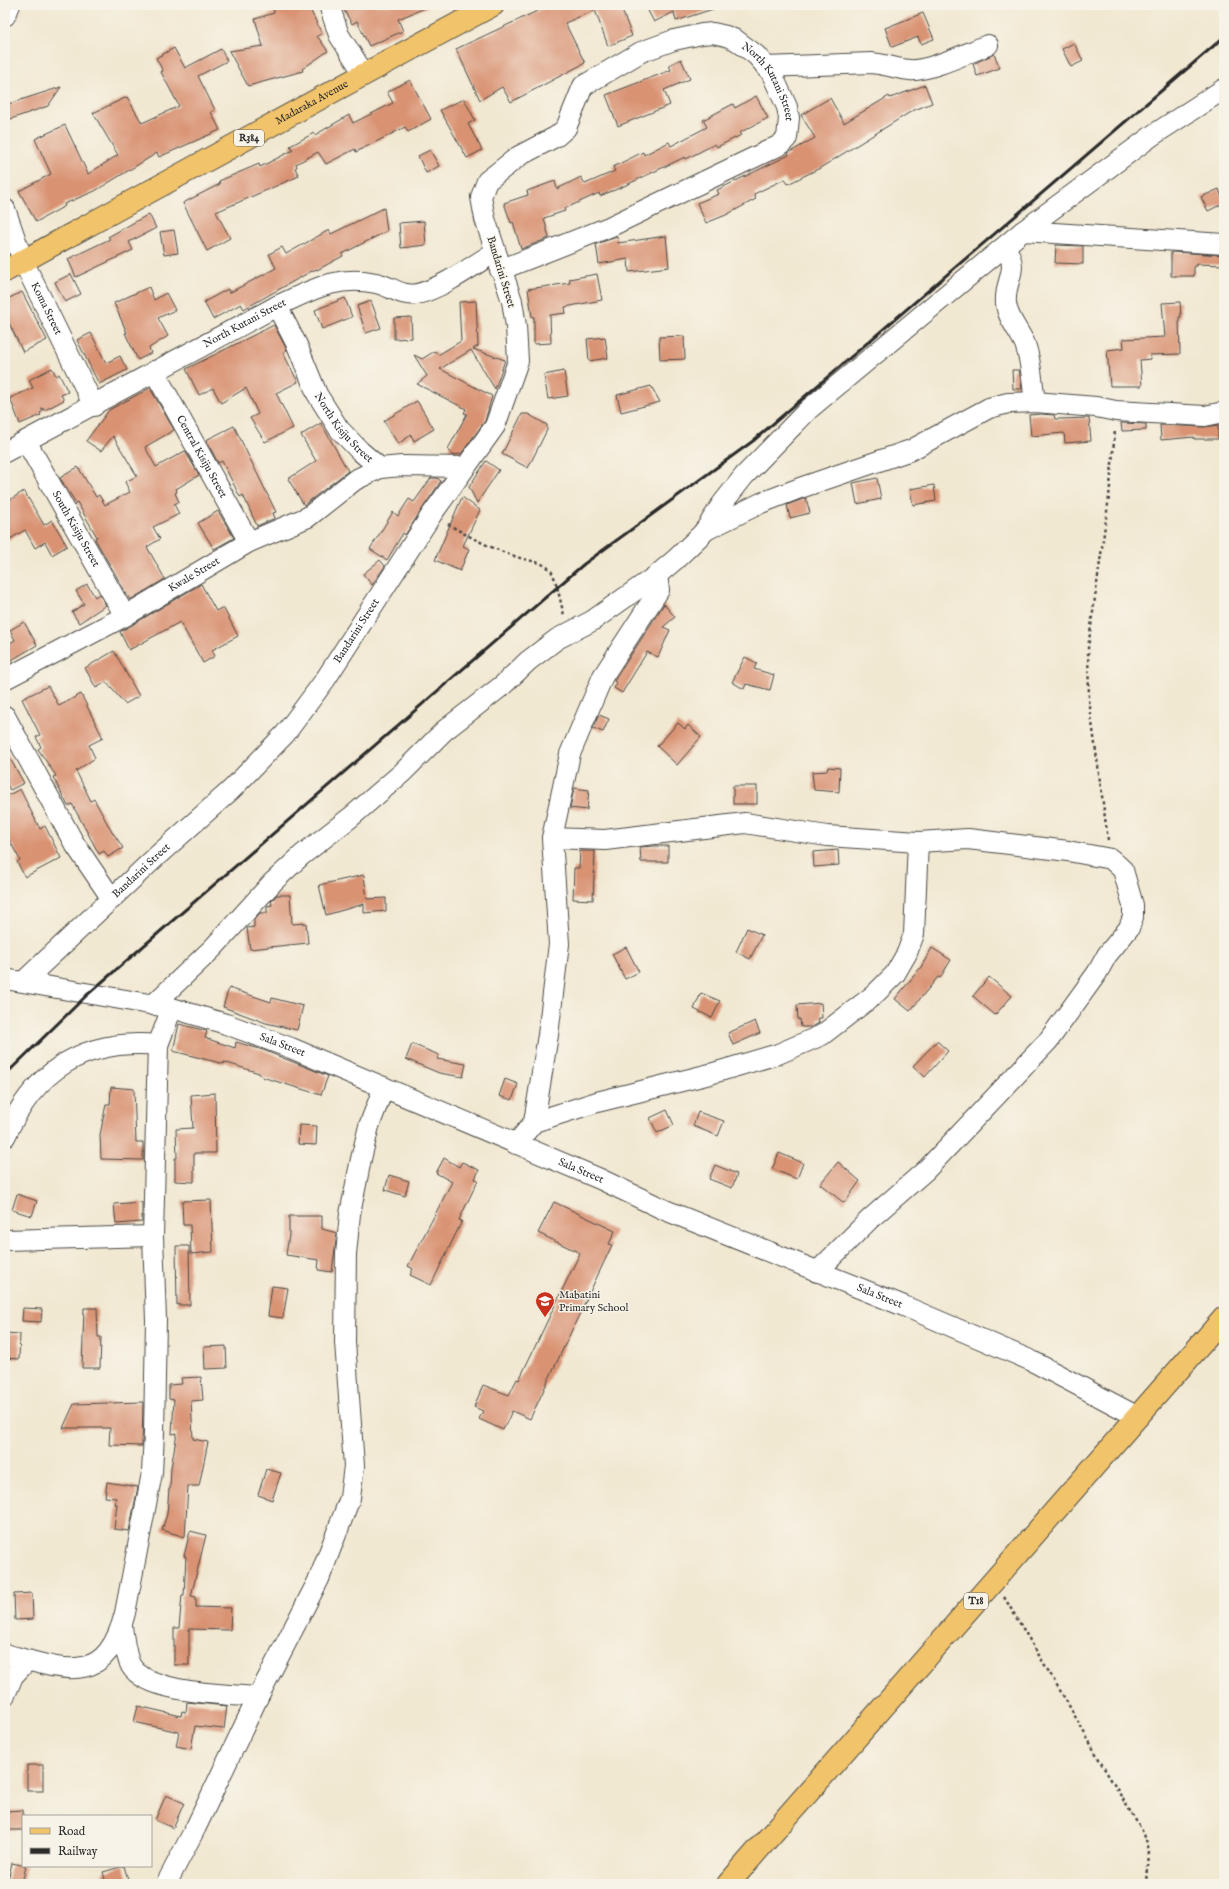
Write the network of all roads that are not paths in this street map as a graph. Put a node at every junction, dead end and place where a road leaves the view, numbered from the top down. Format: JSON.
{"nodes":[{"id":1,"x":10,"y":5,"type":"edge"},
{"id":2,"x":329,"y":5,"type":"edge"},
{"id":3,"x":493,"y":5,"type":"edge"},
{"id":4,"x":5,"y":16,"type":"edge"},
{"id":5,"x":988,"y":45,"type":"dead end"},
{"id":6,"x":766,"y":67,"type":"junction"},
{"id":7,"x":364,"y":74,"type":"junction"},
{"id":8,"x":1224,"y":89,"type":"edge"},
{"id":9,"x":481,"y":197,"type":"joint"},
{"id":10,"x":5,"y":209,"type":"edge"},
{"id":11,"x":1023,"y":231,"type":"junction"},
{"id":12,"x":1224,"y":244,"type":"edge"},
{"id":13,"x":1005,"y":247,"type":"junction"},
{"id":14,"x":498,"y":261,"type":"junction"},
{"id":15,"x":14,"y":266,"type":"edge"},
{"id":16,"x":277,"y":306,"type":"junction"},
{"id":17,"x":154,"y":371,"type":"junction"},
{"id":18,"x":1035,"y":402,"type":"junction"},
{"id":19,"x":94,"y":406,"type":"junction"},
{"id":20,"x":1224,"y":412,"type":"edge"},
{"id":21,"x":26,"y":441,"type":"junction"},
{"id":22,"x":5,"y":452,"type":"edge"},
{"id":23,"x":464,"y":467,"type":"junction"},
{"id":24,"x":380,"y":468,"type":"junction"},
{"id":25,"x":704,"y":532,"type":"junction"},
{"id":26,"x":249,"y":542,"type":"junction"},
{"id":27,"x":657,"y":575,"type":"junction"},
{"id":28,"x":125,"y":616,"type":"junction"},
{"id":29,"x":5,"y":680,"type":"edge"},
{"id":30,"x":5,"y":716,"type":"edge"},
{"id":31,"x":552,"y":838,"type":"junction"},
{"id":32,"x":918,"y":842,"type":"junction"},
{"id":33,"x":112,"y":899,"type":"junction"},
{"id":34,"x":15,"y":980,"type":"edge"},
{"id":35,"x":153,"y":1005,"type":"junction"},
{"id":36,"x":172,"y":1008,"type":"junction"},
{"id":37,"x":158,"y":1045,"type":"junction"},
{"id":38,"x":384,"y":1087,"type":"junction"},
{"id":39,"x":534,"y":1122,"type":"junction"},
{"id":40,"x":5,"y":1137,"type":"edge"},
{"id":41,"x":516,"y":1144,"type":"junction"},
{"id":42,"x":153,"y":1236,"type":"junction"},
{"id":43,"x":5,"y":1240,"type":"edge"},
{"id":44,"x":817,"y":1272,"type":"junction"},
{"id":45,"x":1224,"y":1318,"type":"edge"},
{"id":46,"x":1138,"y":1417,"type":"junction"},
{"id":47,"x":122,"y":1627,"type":"junction"},
{"id":48,"x":5,"y":1654,"type":"edge"},
{"id":49,"x":28,"y":1660,"type":"junction"},
{"id":50,"x":5,"y":1695,"type":"edge"},
{"id":51,"x":258,"y":1697,"type":"junction"},
{"id":52,"x":166,"y":1884,"type":"edge"},
{"id":53,"x":728,"y":1884,"type":"edge"}],
"edges":[{"from":1,"to":4,"type":"street"},
{"from":2,"to":7,"type":"street"},
{"from":3,"to":7,"type":"main road","name":"Madaraka Avenue","number":"R384"},
{"from":5,"to":6,"type":"street"},
{"from":6,"to":9,"type":"street","name":"North Kutani Street"},
{"from":6,"to":14,"type":"street","name":"North Kutani Street"},
{"from":7,"to":15,"type":"main road","name":"Madaraka Avenue","number":"R384"},
{"from":8,"to":11,"type":"street"},
{"from":9,"to":14,"type":"street","name":"Bandarini Street"},
{"from":10,"to":15,"type":"street","name":"Koma Street"},
{"from":11,"to":12,"type":"street"},
{"from":11,"to":13,"type":"street"},
{"from":13,"to":18,"type":"street"},
{"from":13,"to":25,"type":"street"},
{"from":14,"to":16,"type":"street","name":"North Kutani Street"},
{"from":14,"to":23,"type":"street","name":"Bandarini Street"},
{"from":15,"to":19,"type":"street","name":"Koma Street"},
{"from":16,"to":17,"type":"street","name":"North Kutani Street"},
{"from":16,"to":24,"type":"street","name":"North Kisiju Street"},
{"from":17,"to":19,"type":"street","name":"North Kutani Street"},
{"from":17,"to":26,"type":"street","name":"Central Kisiju Street"},
{"from":18,"to":20,"type":"street"},
{"from":18,"to":25,"type":"street"},
{"from":19,"to":21,"type":"street","name":"North Kutani Street"},
{"from":21,"to":22,"type":"street","name":"North Kutani Street"},
{"from":21,"to":28,"type":"street","name":"South Kisiju Street"},
{"from":23,"to":24,"type":"street","name":"North Kisiju Street"},
{"from":23,"to":33,"type":"street","name":"Bandarini Street"},
{"from":24,"to":26,"type":"street","name":"Kwale Street"},
{"from":25,"to":27,"type":"street"},
{"from":26,"to":28,"type":"street","name":"Kwale Street"},
{"from":27,"to":31,"type":"street"},
{"from":27,"to":35,"type":"street"},
{"from":28,"to":29,"type":"street","name":"Kwale Street"},
{"from":30,"to":33,"type":"street"},
{"from":31,"to":32,"type":"street"},
{"from":31,"to":39,"type":"street"},
{"from":32,"to":39,"type":"street"},
{"from":32,"to":44,"type":"street"},
{"from":33,"to":34,"type":"street","name":"Bandarini Street"},
{"from":34,"to":35,"type":"street","name":"Sala Street"},
{"from":35,"to":36,"type":"street","name":"Sala Street"},
{"from":36,"to":37,"type":"street"},
{"from":36,"to":38,"type":"street","name":"Sala Street"},
{"from":37,"to":40,"type":"street"},
{"from":37,"to":42,"type":"street"},
{"from":38,"to":41,"type":"street","name":"Sala Street"},
{"from":38,"to":51,"type":"street"},
{"from":39,"to":41,"type":"street"},
{"from":41,"to":44,"type":"street","name":"Sala Street"},
{"from":42,"to":43,"type":"street"},
{"from":42,"to":47,"type":"street"},
{"from":44,"to":46,"type":"street","name":"Sala Street"},
{"from":45,"to":46,"type":"main road","number":"T18"},
{"from":46,"to":53,"type":"main road","number":"T18"},
{"from":47,"to":49,"type":"street"},
{"from":47,"to":51,"type":"street"},
{"from":48,"to":49,"type":"street"},
{"from":49,"to":50,"type":"street"},
{"from":51,"to":52,"type":"street"}]}
